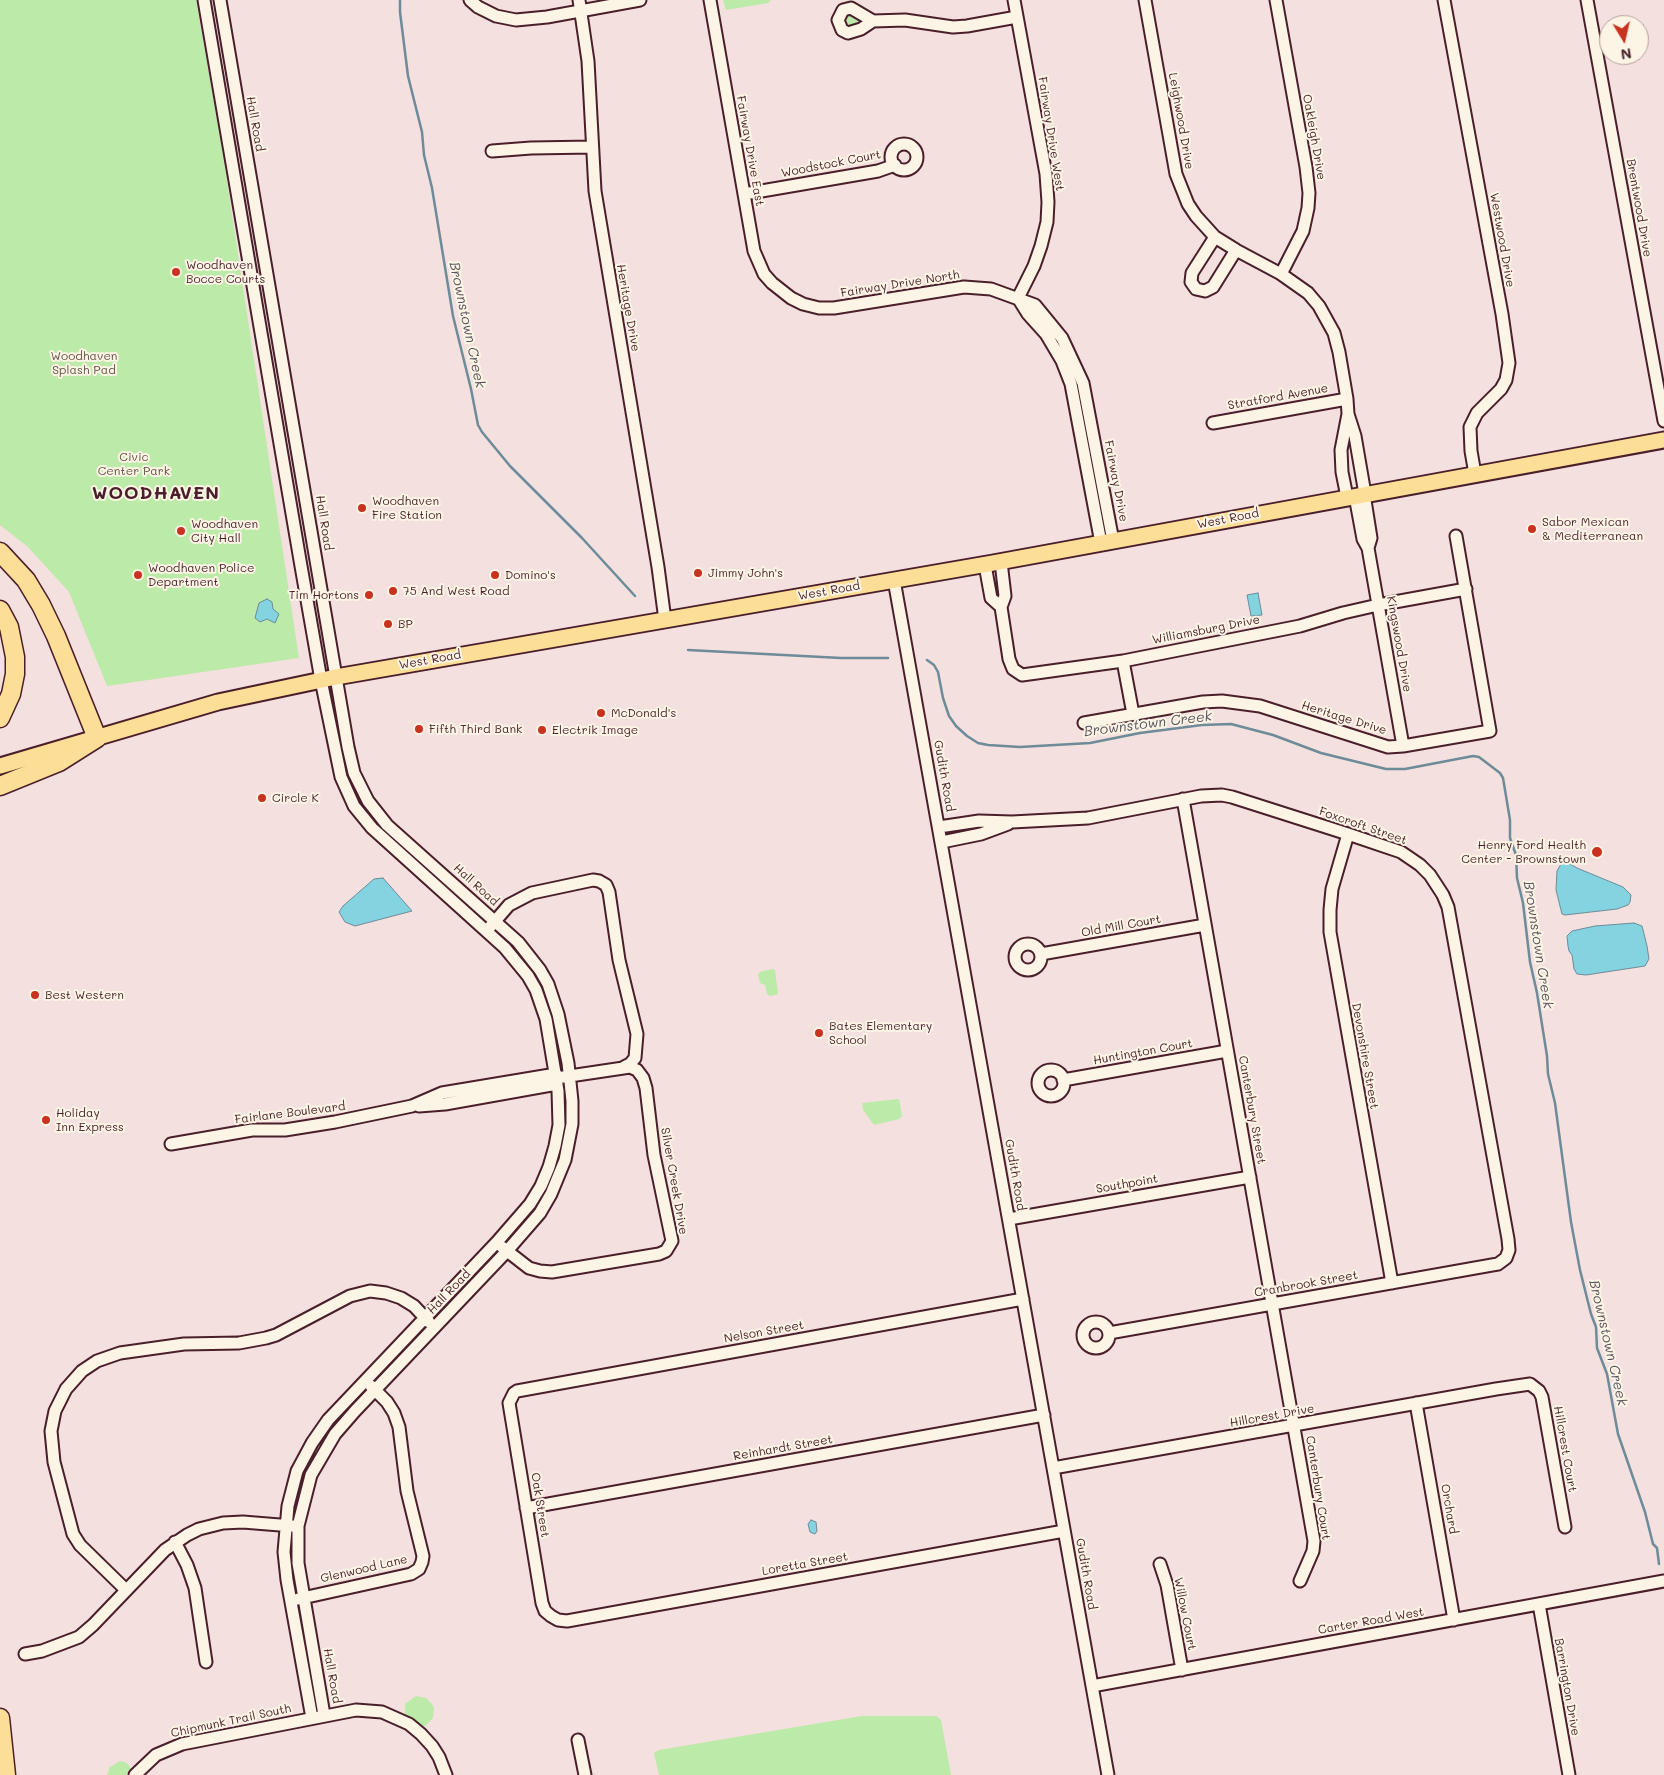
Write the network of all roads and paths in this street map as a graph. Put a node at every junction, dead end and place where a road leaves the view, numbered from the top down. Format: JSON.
{"nodes":[{"id":1,"x":204,"y":0,"type":"edge"},
{"id":2,"x":220,"y":0,"type":"edge"},
{"id":3,"x":470,"y":0,"type":"edge"},
{"id":4,"x":640,"y":0,"type":"edge"},
{"id":5,"x":710,"y":0,"type":"edge"},
{"id":6,"x":1014,"y":0,"type":"edge"},
{"id":7,"x":1145,"y":0,"type":"edge"},
{"id":8,"x":1276,"y":0,"type":"edge"},
{"id":9,"x":1444,"y":0,"type":"edge"},
{"id":10,"x":1587,"y":0,"type":"edge"},
{"id":11,"x":580,"y":5,"type":"edge"},
{"id":12,"x":1017,"y":16,"type":"junction"},
{"id":13,"x":874,"y":21,"type":"dead end"},
{"id":14,"x":224,"y":24,"type":"junction"},
{"id":15,"x":209,"y":27,"type":"junction"},
{"id":16,"x":592,"y":147,"type":"junction"},
{"id":17,"x":492,"y":151,"type":"dead end"},
{"id":18,"x":895,"y":165,"type":"dead end"},
{"id":19,"x":744,"y":194,"type":"junction"},
{"id":20,"x":257,"y":216,"type":"junction"},
{"id":21,"x":242,"y":218,"type":"junction"},
{"id":22,"x":1215,"y":236,"type":"junction"},
{"id":23,"x":1236,"y":250,"type":"junction"},
{"id":24,"x":1281,"y":274,"type":"junction"},
{"id":25,"x":787,"y":296,"type":"joint"},
{"id":26,"x":1018,"y":298,"type":"junction"},
{"id":27,"x":1348,"y":399,"type":"junction"},
{"id":28,"x":1348,"y":414,"type":"junction"},
{"id":29,"x":1664,"y":421,"type":"edge"},
{"id":30,"x":1213,"y":423,"type":"dead end"},
{"id":31,"x":294,"y":429,"type":"junction"},
{"id":32,"x":278,"y":431,"type":"junction"},
{"id":33,"x":1664,"y":440,"type":"edge"},
{"id":34,"x":1475,"y":474,"type":"junction"},
{"id":35,"x":1358,"y":495,"type":"junction"},
{"id":36,"x":1456,"y":536,"type":"dead end"},
{"id":37,"x":1107,"y":542,"type":"junction"},
{"id":38,"x":0,"y":552,"type":"edge"},
{"id":39,"x":1000,"y":562,"type":"junction"},
{"id":40,"x":317,"y":563,"type":"junction"},
{"id":41,"x":985,"y":565,"type":"junction"},
{"id":42,"x":301,"y":566,"type":"junction"},
{"id":43,"x":894,"y":580,"type":"junction"},
{"id":44,"x":1466,"y":589,"type":"junction"},
{"id":45,"x":1378,"y":605,"type":"junction"},
{"id":46,"x":1001,"y":607,"type":"junction"},
{"id":47,"x":0,"y":610,"type":"edge"},
{"id":48,"x":325,"y":611,"type":"junction"},
{"id":49,"x":310,"y":614,"type":"junction"},
{"id":50,"x":665,"y":620,"type":"junction"},
{"id":51,"x":1123,"y":661,"type":"junction"},
{"id":52,"x":336,"y":677,"type":"junction"},
{"id":53,"x":321,"y":680,"type":"junction"},
{"id":54,"x":1133,"y":714,"type":"junction"},
{"id":55,"x":0,"y":718,"type":"edge"},
{"id":56,"x":1084,"y":723,"type":"dead end"},
{"id":57,"x":97,"y":738,"type":"junction"},
{"id":58,"x":1403,"y":746,"type":"junction"},
{"id":59,"x":0,"y":766,"type":"edge"},
{"id":60,"x":354,"y":773,"type":"junction"},
{"id":61,"x":341,"y":777,"type":"junction"},
{"id":62,"x":0,"y":786,"type":"edge"},
{"id":63,"x":1183,"y":799,"type":"junction"},
{"id":64,"x":1012,"y":822,"type":"junction"},
{"id":65,"x":939,"y":827,"type":"junction"},
{"id":66,"x":397,"y":834,"type":"junction"},
{"id":67,"x":1348,"y":834,"type":"junction"},
{"id":68,"x":942,"y":842,"type":"junction"},
{"id":69,"x":389,"y":843,"type":"junction"},
{"id":70,"x":495,"y":921,"type":"junction"},
{"id":71,"x":1205,"y":925,"type":"junction"},
{"id":72,"x":486,"y":931,"type":"junction"},
{"id":73,"x":1041,"y":954,"type":"dead end"},
{"id":74,"x":1227,"y":1051,"type":"junction"},
{"id":75,"x":624,"y":1067,"type":"junction"},
{"id":76,"x":570,"y":1076,"type":"junction"},
{"id":77,"x":556,"y":1079,"type":"junction"},
{"id":78,"x":1063,"y":1080,"type":"dead end"},
{"id":79,"x":170,"y":1144,"type":"dead end"},
{"id":80,"x":1250,"y":1177,"type":"junction"},
{"id":81,"x":1009,"y":1220,"type":"junction"},
{"id":82,"x":497,"y":1242,"type":"junction"},
{"id":83,"x":507,"y":1251,"type":"junction"},
{"id":84,"x":1506,"y":1258,"type":"joint"},
{"id":85,"x":1392,"y":1283,"type":"junction"},
{"id":86,"x":1023,"y":1299,"type":"junction"},
{"id":87,"x":1272,"y":1304,"type":"junction"},
{"id":88,"x":425,"y":1318,"type":"junction"},
{"id":89,"x":435,"y":1327,"type":"junction"},
{"id":90,"x":1109,"y":1333,"type":"dead end"},
{"id":91,"x":365,"y":1380,"type":"junction"},
{"id":92,"x":1496,"y":1389,"type":"joint"},
{"id":93,"x":375,"y":1390,"type":"junction"},
{"id":94,"x":511,"y":1396,"type":"joint"},
{"id":95,"x":1416,"y":1403,"type":"junction"},
{"id":96,"x":1044,"y":1415,"type":"junction"},
{"id":97,"x":1294,"y":1426,"type":"junction"},
{"id":98,"x":1053,"y":1468,"type":"junction"},
{"id":99,"x":526,"y":1508,"type":"junction"},
{"id":100,"x":285,"y":1526,"type":"junction"},
{"id":101,"x":298,"y":1526,"type":"junction"},
{"id":102,"x":1565,"y":1527,"type":"dead end"},
{"id":103,"x":1064,"y":1531,"type":"junction"},
{"id":104,"x":175,"y":1542,"type":"junction"},
{"id":105,"x":1160,"y":1564,"type":"dead end"},
{"id":106,"x":1300,"y":1581,"type":"dead end"},
{"id":107,"x":1660,"y":1582,"type":"edge"},
{"id":108,"x":126,"y":1590,"type":"junction"},
{"id":109,"x":304,"y":1597,"type":"junction"},
{"id":110,"x":291,"y":1600,"type":"junction"},
{"id":111,"x":1539,"y":1604,"type":"junction"},
{"id":112,"x":551,"y":1616,"type":"joint"},
{"id":113,"x":1454,"y":1620,"type":"junction"},
{"id":114,"x":25,"y":1654,"type":"dead end"},
{"id":115,"x":206,"y":1662,"type":"dead end"},
{"id":116,"x":1182,"y":1670,"type":"junction"},
{"id":117,"x":1092,"y":1686,"type":"junction"},
{"id":118,"x":324,"y":1715,"type":"junction"},
{"id":119,"x":0,"y":1718,"type":"edge"},
{"id":120,"x":312,"y":1718,"type":"junction"},
{"id":121,"x":578,"y":1740,"type":"dead end"},
{"id":122,"x":6,"y":1775,"type":"edge"},
{"id":123,"x":135,"y":1775,"type":"edge"},
{"id":124,"x":446,"y":1775,"type":"edge"},
{"id":125,"x":585,"y":1775,"type":"edge"},
{"id":126,"x":1108,"y":1775,"type":"edge"},
{"id":127,"x":1568,"y":1775,"type":"edge"}],
"edges":[{"from":1,"to":15,"type":"street","name":"Hall Road"},
{"from":2,"to":14,"type":"street","name":"Hall Road"},
{"from":3,"to":11,"type":"street"},
{"from":4,"to":11,"type":"street"},
{"from":5,"to":19,"type":"street","name":"Fairway Drive East"},
{"from":6,"to":12,"type":"street","name":"Fairway Drive West"},
{"from":7,"to":22,"type":"street","name":"Leighwood Drive"},
{"from":8,"to":24,"type":"street","name":"Oakleigh Drive"},
{"from":9,"to":34,"type":"street","name":"Westwood Drive"},
{"from":10,"to":29,"type":"street","name":"Brentwood Drive"},
{"from":11,"to":16,"type":"street","name":"Heritage Drive"},
{"from":12,"to":13,"type":"street"},
{"from":12,"to":26,"type":"street","name":"Fairway Drive West"},
{"from":14,"to":15,"type":"street"},
{"from":14,"to":20,"type":"street","name":"Hall Road"},
{"from":15,"to":21,"type":"street","name":"Hall Road"},
{"from":16,"to":17,"type":"street"},
{"from":16,"to":50,"type":"street","name":"Heritage Drive"},
{"from":18,"to":19,"type":"street","name":"Woodstock Court"},
{"from":19,"to":25,"type":"street","name":"Fairway Drive East"},
{"from":20,"to":21,"type":"street"},
{"from":20,"to":31,"type":"street","name":"Hall Road"},
{"from":21,"to":32,"type":"street","name":"Hall Road"},
{"from":22,"to":23,"type":"street","name":"Leighwood Drive"},
{"from":22,"to":23,"type":"street"},
{"from":23,"to":24,"type":"street","name":"Leighwood Drive"},
{"from":24,"to":27,"type":"street","name":"Leighwood Drive"},
{"from":25,"to":26,"type":"street","name":"Fairway Drive North"},
{"from":26,"to":37,"type":"street","name":"Fairway Drive"},
{"from":27,"to":28,"type":"street","name":"Leighwood Drive"},
{"from":27,"to":30,"type":"street","name":"Stratford Avenue"},
{"from":28,"to":35,"type":"street","name":"Leighwood Drive"},
{"from":28,"to":35,"type":"street","name":"Leighwood Drive"},
{"from":31,"to":32,"type":"street"},
{"from":31,"to":40,"type":"street","name":"Hall Road"},
{"from":32,"to":42,"type":"street","name":"Hall Road"},
{"from":33,"to":34,"type":"main road","name":"West Road"},
{"from":34,"to":35,"type":"main road","name":"West Road"},
{"from":35,"to":37,"type":"main road","name":"West Road"},
{"from":35,"to":45,"type":"street","name":"Kingswood Drive"},
{"from":36,"to":44,"type":"street","name":"Heritage Drive"},
{"from":37,"to":39,"type":"main road","name":"West Road"},
{"from":38,"to":57,"type":"highway"},
{"from":39,"to":41,"type":"main road","name":"West Road"},
{"from":39,"to":46,"type":"street","name":"Williamsburg Drive"},
{"from":40,"to":42,"type":"street"},
{"from":40,"to":48,"type":"street","name":"Hall Road"},
{"from":41,"to":43,"type":"main road","name":"West Road"},
{"from":41,"to":46,"type":"street","name":"Williamsburg Drive"},
{"from":42,"to":49,"type":"street","name":"Hall Road"},
{"from":43,"to":50,"type":"main road","name":"West Road"},
{"from":43,"to":65,"type":"street","name":"Gudith Road"},
{"from":44,"to":45,"type":"street","name":"Williamsburg Drive"},
{"from":44,"to":58,"type":"street","name":"Heritage Drive"},
{"from":45,"to":51,"type":"street","name":"Williamsburg Drive"},
{"from":45,"to":58,"type":"street","name":"Kingswood Drive"},
{"from":46,"to":51,"type":"street","name":"Williamsburg Drive"},
{"from":47,"to":55,"type":"highway"},
{"from":48,"to":49,"type":"street"},
{"from":48,"to":52,"type":"street","name":"Hall Road"},
{"from":49,"to":53,"type":"street","name":"Hall Road"},
{"from":50,"to":52,"type":"main road","name":"West Road"},
{"from":51,"to":54,"type":"street"},
{"from":52,"to":53,"type":"main road","name":"West Road"},
{"from":52,"to":60,"type":"street","name":"Hall Road"},
{"from":53,"to":57,"type":"main road","name":"West Road"},
{"from":53,"to":61,"type":"street","name":"Hall Road"},
{"from":54,"to":56,"type":"street","name":"Heritage Drive"},
{"from":54,"to":58,"type":"street","name":"Heritage Drive"},
{"from":57,"to":59,"type":"main road","name":"West Road"},
{"from":57,"to":62,"type":"highway"},
{"from":60,"to":61,"type":"street"},
{"from":60,"to":66,"type":"street","name":"Hall Road"},
{"from":61,"to":69,"type":"street","name":"Hall Road"},
{"from":63,"to":64,"type":"street","name":"Foxcroft Street"},
{"from":63,"to":67,"type":"street","name":"Foxcroft Street"},
{"from":63,"to":71,"type":"street","name":"Canterbury Street"},
{"from":64,"to":65,"type":"street","name":"Foxcroft Street"},
{"from":64,"to":68,"type":"street","name":"Foxcroft Street"},
{"from":65,"to":68,"type":"street","name":"Gudith Road"},
{"from":66,"to":69,"type":"street"},
{"from":66,"to":70,"type":"street","name":"Hall Road"},
{"from":67,"to":84,"type":"street","name":"Foxcroft Street"},
{"from":67,"to":85,"type":"street","name":"Devonshire Street"},
{"from":68,"to":81,"type":"street","name":"Gudith Road"},
{"from":69,"to":72,"type":"street","name":"Hall Road"},
{"from":70,"to":72,"type":"street"},
{"from":70,"to":75,"type":"street"},
{"from":70,"to":76,"type":"street","name":"Hall Road"},
{"from":71,"to":73,"type":"street","name":"Old Mill Court"},
{"from":71,"to":74,"type":"street","name":"Canterbury Street"},
{"from":72,"to":77,"type":"street","name":"Hall Road"},
{"from":74,"to":78,"type":"street","name":"Huntington Court"},
{"from":74,"to":80,"type":"street","name":"Canterbury Street"},
{"from":75,"to":76,"type":"street"},
{"from":75,"to":83,"type":"street","name":"Silver Creek Drive"},
{"from":76,"to":77,"type":"street","name":"Fairlane Boulevard"},
{"from":76,"to":83,"type":"street","name":"Hall Road"},
{"from":77,"to":79,"type":"street","name":"Fairlane Boulevard"},
{"from":77,"to":82,"type":"street","name":"Hall Road"},
{"from":80,"to":81,"type":"street","name":"Southpoint"},
{"from":80,"to":87,"type":"street","name":"Canterbury Street"},
{"from":81,"to":86,"type":"street","name":"Gudith Road"},
{"from":82,"to":83,"type":"street","name":"Silver Creek Drive"},
{"from":82,"to":88,"type":"street","name":"Hall Road"},
{"from":83,"to":89,"type":"street","name":"Hall Road"},
{"from":84,"to":85,"type":"street","name":"Cranbrook Street"},
{"from":85,"to":87,"type":"street","name":"Cranbrook Street"},
{"from":86,"to":94,"type":"street","name":"Nelson Street"},
{"from":86,"to":96,"type":"street","name":"Gudith Road"},
{"from":87,"to":90,"type":"street","name":"Cranbrook Street"},
{"from":87,"to":97,"type":"street","name":"Canterbury Street"},
{"from":88,"to":89,"type":"street"},
{"from":88,"to":91,"type":"street","name":"Hall Road"},
{"from":88,"to":108,"type":"street","name":"Hall Road"},
{"from":89,"to":93,"type":"street","name":"Hall Road"},
{"from":91,"to":93,"type":"street","name":"Glenwood Lane"},
{"from":91,"to":100,"type":"street","name":"Hall Road"},
{"from":92,"to":95,"type":"street","name":"Hillcrest Drive"},
{"from":92,"to":102,"type":"street","name":"Hillcrest Court"},
{"from":93,"to":101,"type":"street","name":"Hall Road"},
{"from":93,"to":109,"type":"street","name":"Glenwood Lane"},
{"from":94,"to":99,"type":"street","name":"Oak Street"},
{"from":95,"to":97,"type":"street","name":"Hillcrest Drive"},
{"from":95,"to":113,"type":"street","name":"Orchard"},
{"from":96,"to":98,"type":"street","name":"Gudith Road"},
{"from":96,"to":99,"type":"street","name":"Reinhardt Street"},
{"from":97,"to":98,"type":"street","name":"Hillcrest Drive"},
{"from":97,"to":106,"type":"street","name":"Canterbury Court"},
{"from":98,"to":103,"type":"street","name":"Gudith Road"},
{"from":99,"to":112,"type":"street","name":"Oak Street"},
{"from":100,"to":101,"type":"street"},
{"from":100,"to":104,"type":"street"},
{"from":100,"to":110,"type":"street","name":"Hall Road"},
{"from":101,"to":109,"type":"street","name":"Hall Road"},
{"from":103,"to":112,"type":"street","name":"Loretta Street"},
{"from":103,"to":117,"type":"street","name":"Gudith Road"},
{"from":104,"to":108,"type":"street"},
{"from":104,"to":115,"type":"street"},
{"from":105,"to":116,"type":"street","name":"Willow Court"},
{"from":107,"to":111,"type":"street","name":"Carter Road West"},
{"from":108,"to":114,"type":"street"},
{"from":109,"to":110,"type":"street","name":"Glenwood Lane"},
{"from":109,"to":118,"type":"street","name":"Hall Road"},
{"from":110,"to":120,"type":"street","name":"Hall Road"},
{"from":111,"to":113,"type":"street","name":"Carter Road West"},
{"from":111,"to":127,"type":"street","name":"Barrington Drive"},
{"from":113,"to":116,"type":"street","name":"Carter Road West"},
{"from":116,"to":117,"type":"street","name":"Carter Road West"},
{"from":117,"to":126,"type":"street","name":"Gudith Road"},
{"from":118,"to":120,"type":"street","name":"Hall Road"},
{"from":118,"to":124,"type":"street","name":"Hall Road"},
{"from":119,"to":122,"type":"highway"},
{"from":120,"to":123,"type":"street","name":"Chipmunk Trail South"},
{"from":121,"to":125,"type":"street"}]}
